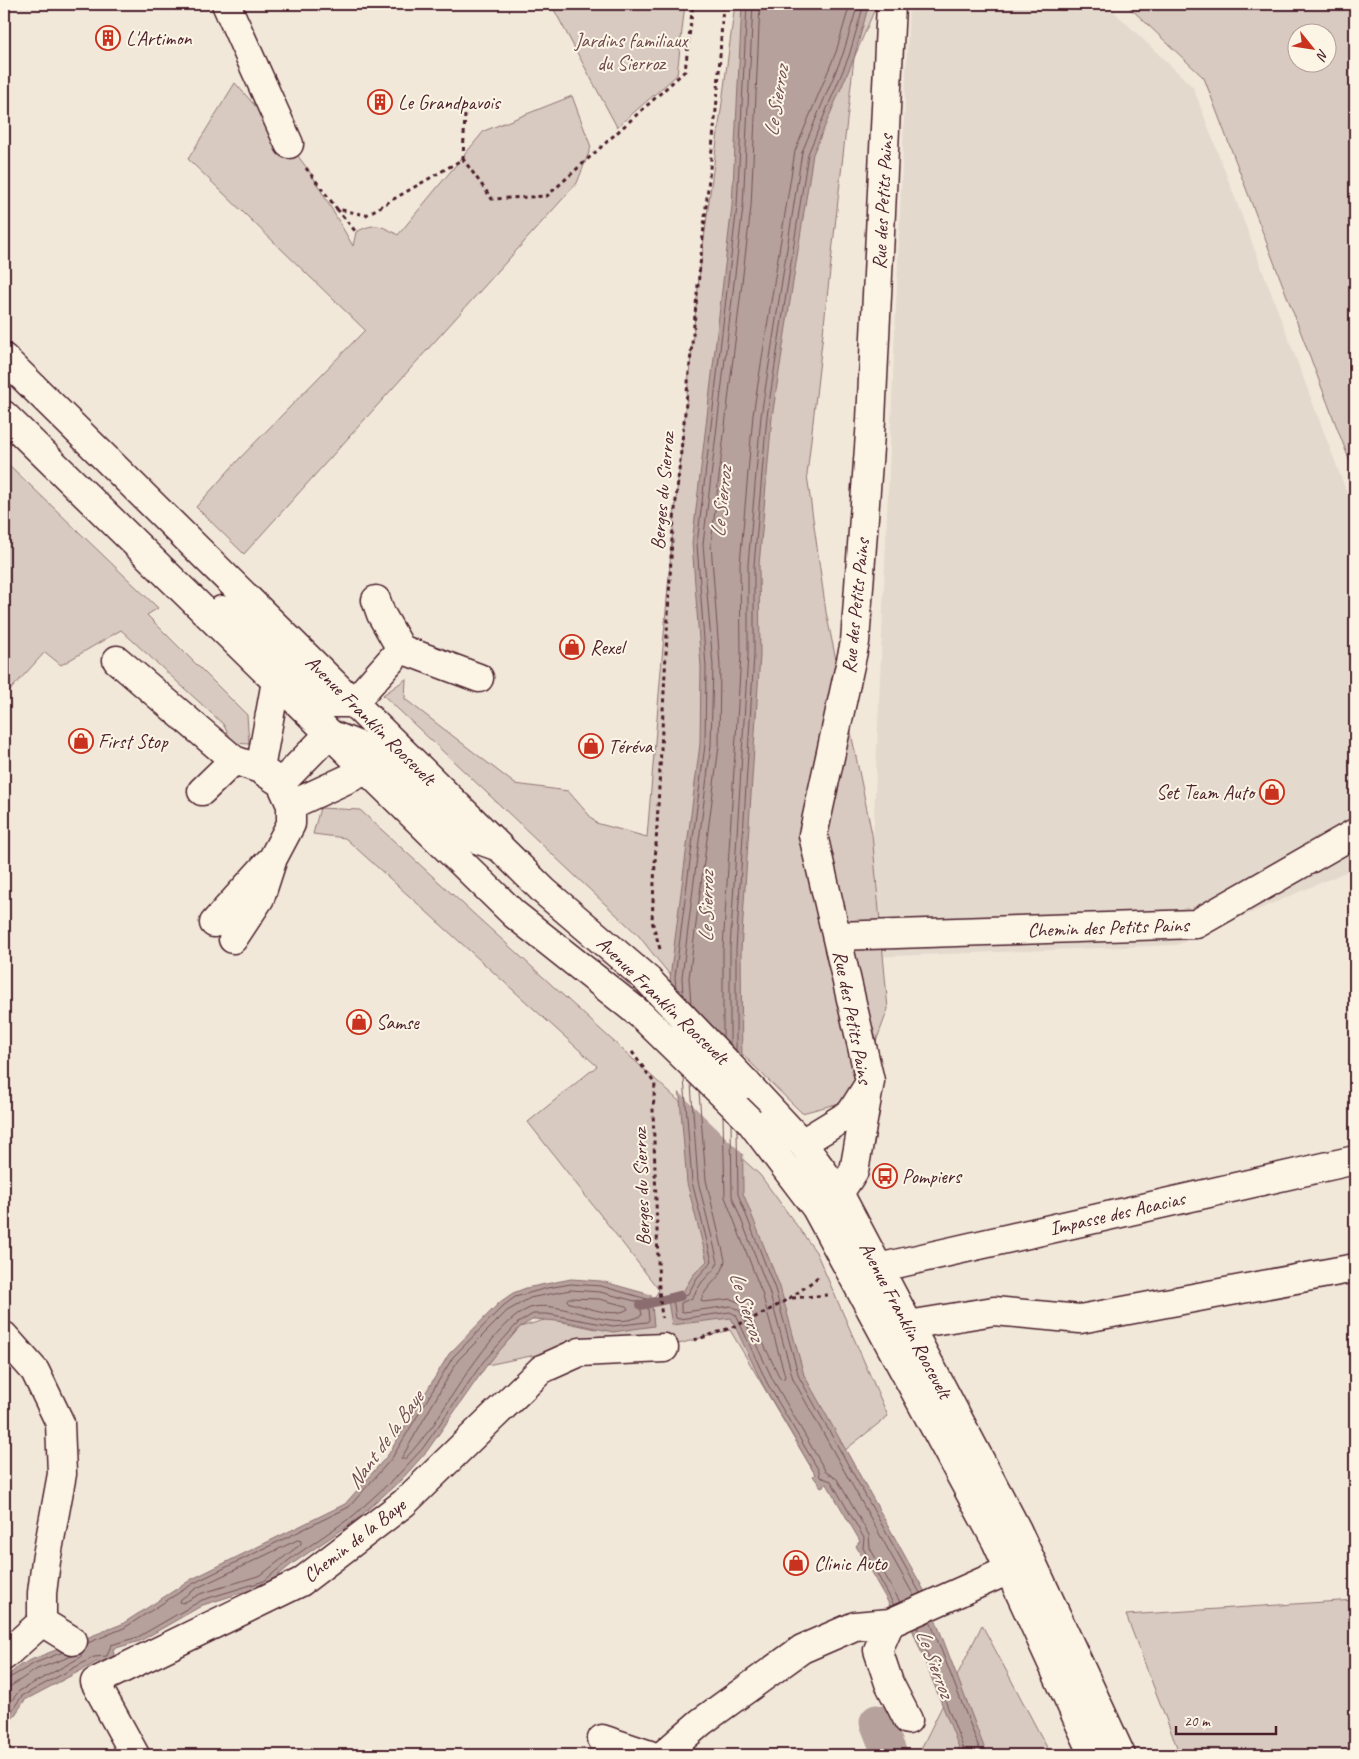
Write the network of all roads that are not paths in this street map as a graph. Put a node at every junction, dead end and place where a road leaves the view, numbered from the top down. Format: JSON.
{"nodes":[{"id":1,"x":226,"y":4,"type":"edge"},
{"id":2,"x":892,"y":4,"type":"edge"},
{"id":3,"x":290,"y":144,"type":"road end"},
{"id":4,"x":4,"y":358,"type":"edge"},
{"id":5,"x":4,"y":415,"type":"edge"},
{"id":6,"x":183,"y":590,"type":"junction"},
{"id":7,"x":376,"y":600,"type":"dead end"},
{"id":8,"x":401,"y":649,"type":"junction"},
{"id":9,"x":117,"y":660,"type":"dead end"},
{"id":10,"x":479,"y":678,"type":"dead end"},
{"id":11,"x":276,"y":680,"type":"junction"},
{"id":12,"x":353,"y":702,"type":"junction"},
{"id":13,"x":329,"y":734,"type":"junction"},
{"id":14,"x":234,"y":760,"type":"junction"},
{"id":15,"x":367,"y":770,"type":"junction"},
{"id":16,"x":277,"y":786,"type":"junction"},
{"id":17,"x":202,"y":791,"type":"dead end"},
{"id":18,"x":1355,"y":833,"type":"edge"},
{"id":19,"x":499,"y":847,"type":"junction"},
{"id":20,"x":223,"y":932,"type":"dead end"},
{"id":21,"x":837,"y":936,"type":"junction"},
{"id":22,"x":870,"y":1081,"type":"junction"},
{"id":23,"x":802,"y":1143,"type":"junction"},
{"id":24,"x":1355,"y":1160,"type":"edge"},
{"id":25,"x":839,"y":1193,"type":"junction"},
{"id":26,"x":878,"y":1268,"type":"junction"},
{"id":27,"x":1355,"y":1268,"type":"edge"},
{"id":28,"x":908,"y":1324,"type":"junction"},
{"id":29,"x":664,"y":1335,"type":"road end"},
{"id":30,"x":4,"y":1336,"type":"edge"},
{"id":31,"x":1019,"y":1563,"type":"junction"},
{"id":32,"x":42,"y":1622,"type":"junction"},
{"id":33,"x":890,"y":1623,"type":"junction"},
{"id":34,"x":73,"y":1641,"type":"dead end"},
{"id":35,"x":4,"y":1656,"type":"edge"},
{"id":36,"x":908,"y":1720,"type":"dead end"},
{"id":37,"x":602,"y":1738,"type":"dead end"},
{"id":38,"x":136,"y":1755,"type":"edge"},
{"id":39,"x":650,"y":1755,"type":"edge"},
{"id":40,"x":663,"y":1755,"type":"edge"},
{"id":41,"x":1094,"y":1755,"type":"edge"},
{"id":42,"x":1121,"y":1755,"type":"edge"}],
"edges":[{"from":1,"to":3,"type":"main road"},
{"from":2,"to":21,"type":"main road","name":"Rue des Petits Pains"},
{"from":4,"to":12,"type":"main road","name":"Avenue Franklin Roosevelt"},
{"from":5,"to":6,"type":"main road","name":"Avenue Franklin Roosevelt"},
{"from":6,"to":11,"type":"main road","name":"Avenue Franklin Roosevelt"},
{"from":6,"to":12,"type":"main road"},
{"from":7,"to":8,"type":"main road"},
{"from":8,"to":10,"type":"main road"},
{"from":8,"to":12,"type":"main road"},
{"from":9,"to":14,"type":"main road"},
{"from":11,"to":13,"type":"main road","name":"Avenue Franklin Roosevelt"},
{"from":11,"to":16,"type":"main road"},
{"from":12,"to":19,"type":"main road","name":"Avenue Franklin Roosevelt"},
{"from":13,"to":15,"type":"main road","name":"Avenue Franklin Roosevelt"},
{"from":13,"to":16,"type":"main road"},
{"from":13,"to":19,"type":"main road"},
{"from":14,"to":16,"type":"main road"},
{"from":14,"to":17,"type":"main road"},
{"from":15,"to":16,"type":"main road"},
{"from":15,"to":31,"type":"main road","name":"Avenue Franklin Roosevelt","bridge":true},
{"from":16,"to":20,"type":"main road"},
{"from":18,"to":21,"type":"main road","name":"Chemin des Petits Pains"},
{"from":19,"to":23,"type":"main road","name":"Avenue Franklin Roosevelt","bridge":true},
{"from":21,"to":22,"type":"main road","name":"Rue des Petits Pains"},
{"from":22,"to":23,"type":"main road"},
{"from":22,"to":25,"type":"main road","name":"Rue des Petits Pains"},
{"from":23,"to":25,"type":"main road","name":"Avenue Franklin Roosevelt"},
{"from":24,"to":26,"type":"main road","name":"Impasse des Acacias"},
{"from":25,"to":26,"type":"main road","name":"Avenue Franklin Roosevelt"},
{"from":26,"to":28,"type":"main road","name":"Avenue Franklin Roosevelt"},
{"from":27,"to":28,"type":"main road"},
{"from":28,"to":31,"type":"main road","name":"Avenue Franklin Roosevelt"},
{"from":29,"to":38,"type":"main road","name":"Chemin de la Baye"},
{"from":30,"to":32,"type":"main road"},
{"from":31,"to":33,"type":"main road"},
{"from":31,"to":41,"type":"main road","name":"Avenue Franklin Roosevelt"},
{"from":31,"to":42,"type":"main road","name":"Avenue Franklin Roosevelt"},
{"from":32,"to":34,"type":"main road"},
{"from":32,"to":35,"type":"main road"},
{"from":33,"to":36,"type":"main road"},
{"from":33,"to":40,"type":"main road"},
{"from":37,"to":39,"type":"main road"}]}
